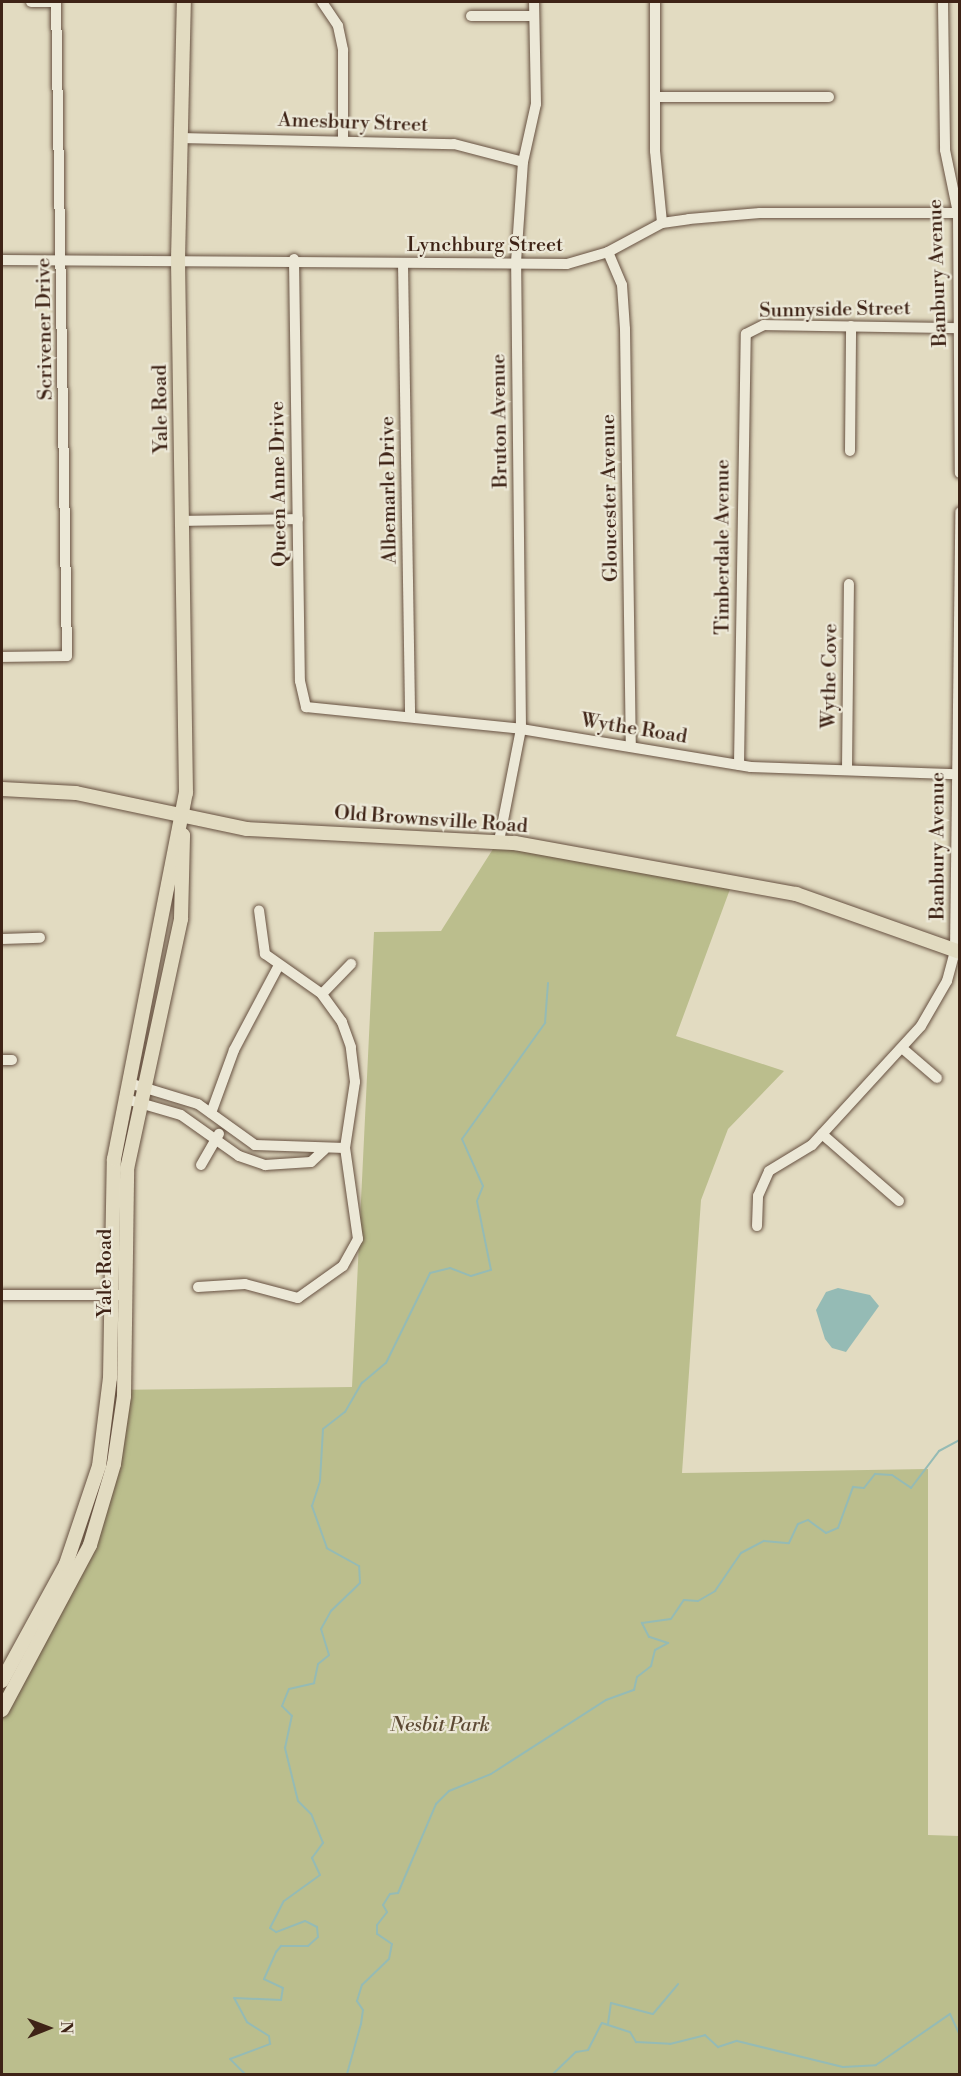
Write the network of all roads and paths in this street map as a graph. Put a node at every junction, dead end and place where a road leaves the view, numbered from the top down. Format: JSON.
{"nodes":[{"id":1,"x":31,"y":2,"type":"edge"},
{"id":2,"x":56,"y":2,"type":"edge"},
{"id":3,"x":184,"y":2,"type":"edge"},
{"id":4,"x":322,"y":2,"type":"edge"},
{"id":5,"x":534,"y":2,"type":"edge"},
{"id":6,"x":655,"y":2,"type":"edge"},
{"id":7,"x":943,"y":2,"type":"edge"},
{"id":8,"x":471,"y":16,"type":"dead end"},
{"id":9,"x":534,"y":16,"type":"junction"},
{"id":10,"x":655,"y":97,"type":"junction"},
{"id":11,"x":829,"y":97,"type":"dead end"},
{"id":12,"x":180,"y":138,"type":"junction"},
{"id":13,"x":343,"y":138,"type":"junction"},
{"id":14,"x":523,"y":162,"type":"junction"},
{"id":15,"x":959,"y":213,"type":"edge"},
{"id":16,"x":662,"y":223,"type":"junction"},
{"id":17,"x":608,"y":252,"type":"junction"},
{"id":18,"x":2,"y":260,"type":"edge"},
{"id":19,"x":62,"y":260,"type":"junction"},
{"id":20,"x":178,"y":260,"type":"junction"},
{"id":21,"x":294,"y":260,"type":"junction"},
{"id":22,"x":516,"y":262,"type":"junction"},
{"id":23,"x":404,"y":263,"type":"junction"},
{"id":24,"x":850,"y":326,"type":"junction"},
{"id":25,"x":958,"y":328,"type":"edge"},
{"id":26,"x":749,"y":330,"type":"joint"},
{"id":27,"x":850,"y":452,"type":"dead end"},
{"id":28,"x":960,"y":473,"type":"edge"},
{"id":29,"x":960,"y":512,"type":"edge"},
{"id":30,"x":298,"y":519,"type":"junction"},
{"id":31,"x":183,"y":521,"type":"junction"},
{"id":32,"x":958,"y":583,"type":"edge"},
{"id":33,"x":849,"y":584,"type":"dead end"},
{"id":34,"x":2,"y":657,"type":"edge"},
{"id":35,"x":306,"y":706,"type":"joint"},
{"id":36,"x":410,"y":717,"type":"junction"},
{"id":37,"x":520,"y":729,"type":"junction"},
{"id":38,"x":631,"y":747,"type":"junction"},
{"id":39,"x":739,"y":765,"type":"junction"},
{"id":40,"x":847,"y":770,"type":"junction"},
{"id":41,"x":956,"y":774,"type":"junction"},
{"id":42,"x":2,"y":789,"type":"edge"},
{"id":43,"x":183,"y":815,"type":"junction"},
{"id":44,"x":958,"y":819,"type":"edge"},
{"id":45,"x":499,"y":841,"type":"junction"},
{"id":46,"x":259,"y":910,"type":"dead end"},
{"id":47,"x":40,"y":938,"type":"dead end"},
{"id":48,"x":2,"y":939,"type":"edge"},
{"id":49,"x":958,"y":954,"type":"edge"},
{"id":50,"x":351,"y":964,"type":"dead end"},
{"id":51,"x":278,"y":967,"type":"junction"},
{"id":52,"x":322,"y":994,"type":"junction"},
{"id":53,"x":902,"y":1048,"type":"junction"},
{"id":54,"x":937,"y":1078,"type":"dead end"},
{"id":55,"x":136,"y":1085,"type":"junction"},
{"id":56,"x":132,"y":1101,"type":"junction"},
{"id":57,"x":211,"y":1113,"type":"junction"},
{"id":58,"x":224,"y":1126,"type":"junction"},
{"id":59,"x":822,"y":1134,"type":"junction"},
{"id":60,"x":216,"y":1139,"type":"junction"},
{"id":61,"x":345,"y":1148,"type":"junction"},
{"id":62,"x":324,"y":1150,"type":"junction"},
{"id":63,"x":201,"y":1165,"type":"dead end"},
{"id":64,"x":899,"y":1201,"type":"dead end"},
{"id":65,"x":757,"y":1226,"type":"dead end"},
{"id":66,"x":198,"y":1287,"type":"dead end"},
{"id":67,"x":2,"y":1295,"type":"edge"},
{"id":68,"x":109,"y":1295,"type":"junction"},
{"id":69,"x":124,"y":1295,"type":"junction"},
{"id":70,"x":2,"y":1681,"type":"edge"},
{"id":71,"x":3,"y":1704,"type":"edge"}],
"edges":[{"from":1,"to":2,"type":"street"},
{"from":2,"to":19,"type":"street","name":"Scrivener Drive"},
{"from":3,"to":12,"type":"main road","name":"Yale Road"},
{"from":4,"to":13,"type":"street"},
{"from":5,"to":9,"type":"street","name":"Bruton Avenue"},
{"from":6,"to":10,"type":"street"},
{"from":7,"to":15,"type":"street","name":"Banbury Avenue"},
{"from":8,"to":9,"type":"street"},
{"from":9,"to":14,"type":"street","name":"Bruton Avenue"},
{"from":10,"to":11,"type":"street"},
{"from":10,"to":16,"type":"street"},
{"from":12,"to":13,"type":"street","name":"Amesbury Street"},
{"from":12,"to":20,"type":"main road","name":"Yale Road"},
{"from":13,"to":14,"type":"street","name":"Amesbury Street"},
{"from":14,"to":22,"type":"street","name":"Bruton Avenue"},
{"from":15,"to":16,"type":"street","name":"Lynchburg Street"},
{"from":15,"to":25,"type":"street","name":"Banbury Avenue"},
{"from":16,"to":17,"type":"street","name":"Lynchburg Street"},
{"from":17,"to":22,"type":"street","name":"Lynchburg Street"},
{"from":17,"to":38,"type":"street","name":"Gloucester Avenue"},
{"from":18,"to":19,"type":"street","name":"Lynchburg Street"},
{"from":19,"to":20,"type":"street","name":"Lynchburg Street"},
{"from":19,"to":34,"type":"street","name":"Scrivener Drive"},
{"from":20,"to":21,"type":"street","name":"Lynchburg Street"},
{"from":20,"to":31,"type":"main road","name":"Yale Road"},
{"from":21,"to":23,"type":"street","name":"Lynchburg Street"},
{"from":21,"to":30,"type":"street","name":"Queen Anne Drive"},
{"from":22,"to":23,"type":"street","name":"Lynchburg Street"},
{"from":22,"to":37,"type":"street","name":"Bruton Avenue"},
{"from":23,"to":36,"type":"street","name":"Albemarle Drive"},
{"from":24,"to":25,"type":"street","name":"Sunnyside Street"},
{"from":24,"to":26,"type":"street","name":"Sunnyside Street"},
{"from":24,"to":27,"type":"street"},
{"from":25,"to":28,"type":"street","name":"Banbury Avenue"},
{"from":26,"to":39,"type":"street","name":"Timberdale Avenue"},
{"from":29,"to":32,"type":"street","name":"Banbury Avenue"},
{"from":30,"to":31,"type":"street"},
{"from":30,"to":35,"type":"street","name":"Queen Anne Drive"},
{"from":31,"to":43,"type":"main road","name":"Yale Road"},
{"from":32,"to":41,"type":"street","name":"Banbury Avenue"},
{"from":33,"to":40,"type":"street","name":"Wythe Cove"},
{"from":35,"to":36,"type":"street","name":"Wythe Road"},
{"from":36,"to":37,"type":"street","name":"Wythe Road"},
{"from":37,"to":38,"type":"street","name":"Wythe Road"},
{"from":37,"to":45,"type":"street","name":"Bruton Avenue"},
{"from":38,"to":39,"type":"street","name":"Wythe Road"},
{"from":39,"to":40,"type":"street","name":"Wythe Road"},
{"from":40,"to":41,"type":"street","name":"Wythe Road"},
{"from":41,"to":44,"type":"street","name":"Banbury Avenue"},
{"from":42,"to":43,"type":"main road","name":"Old Brownsville Road"},
{"from":43,"to":45,"type":"main road","name":"Old Brownsville Road"},
{"from":43,"to":55,"type":"main road","name":"Yale Road"},
{"from":44,"to":49,"type":"street","name":"Banbury Avenue"},
{"from":45,"to":49,"type":"main road","name":"Old Brownsville Road"},
{"from":46,"to":51,"type":"street"},
{"from":47,"to":48,"type":"street"},
{"from":49,"to":53,"type":"street","name":"Banbury Avenue"},
{"from":50,"to":52,"type":"street"},
{"from":51,"to":52,"type":"street"},
{"from":51,"to":57,"type":"street"},
{"from":52,"to":61,"type":"street"},
{"from":53,"to":54,"type":"street"},
{"from":53,"to":59,"type":"street","name":"Banbury Avenue"},
{"from":55,"to":56,"type":"main road","name":"Yale Road"},
{"from":55,"to":57,"type":"street"},
{"from":56,"to":60,"type":"street"},
{"from":56,"to":68,"type":"main road","name":"Yale Road"},
{"from":56,"to":69,"type":"main road","name":"Yale Road"},
{"from":57,"to":58,"type":"street"},
{"from":58,"to":60,"type":"street"},
{"from":58,"to":62,"type":"street"},
{"from":59,"to":64,"type":"street"},
{"from":59,"to":65,"type":"street","name":"Banbury Avenue"},
{"from":60,"to":62,"type":"street"},
{"from":60,"to":63,"type":"street"},
{"from":61,"to":62,"type":"street"},
{"from":61,"to":66,"type":"street"},
{"from":67,"to":68,"type":"street"},
{"from":68,"to":69,"type":"street"},
{"from":68,"to":70,"type":"main road","name":"Yale Road"},
{"from":69,"to":71,"type":"main road","name":"Yale Road"}]}
